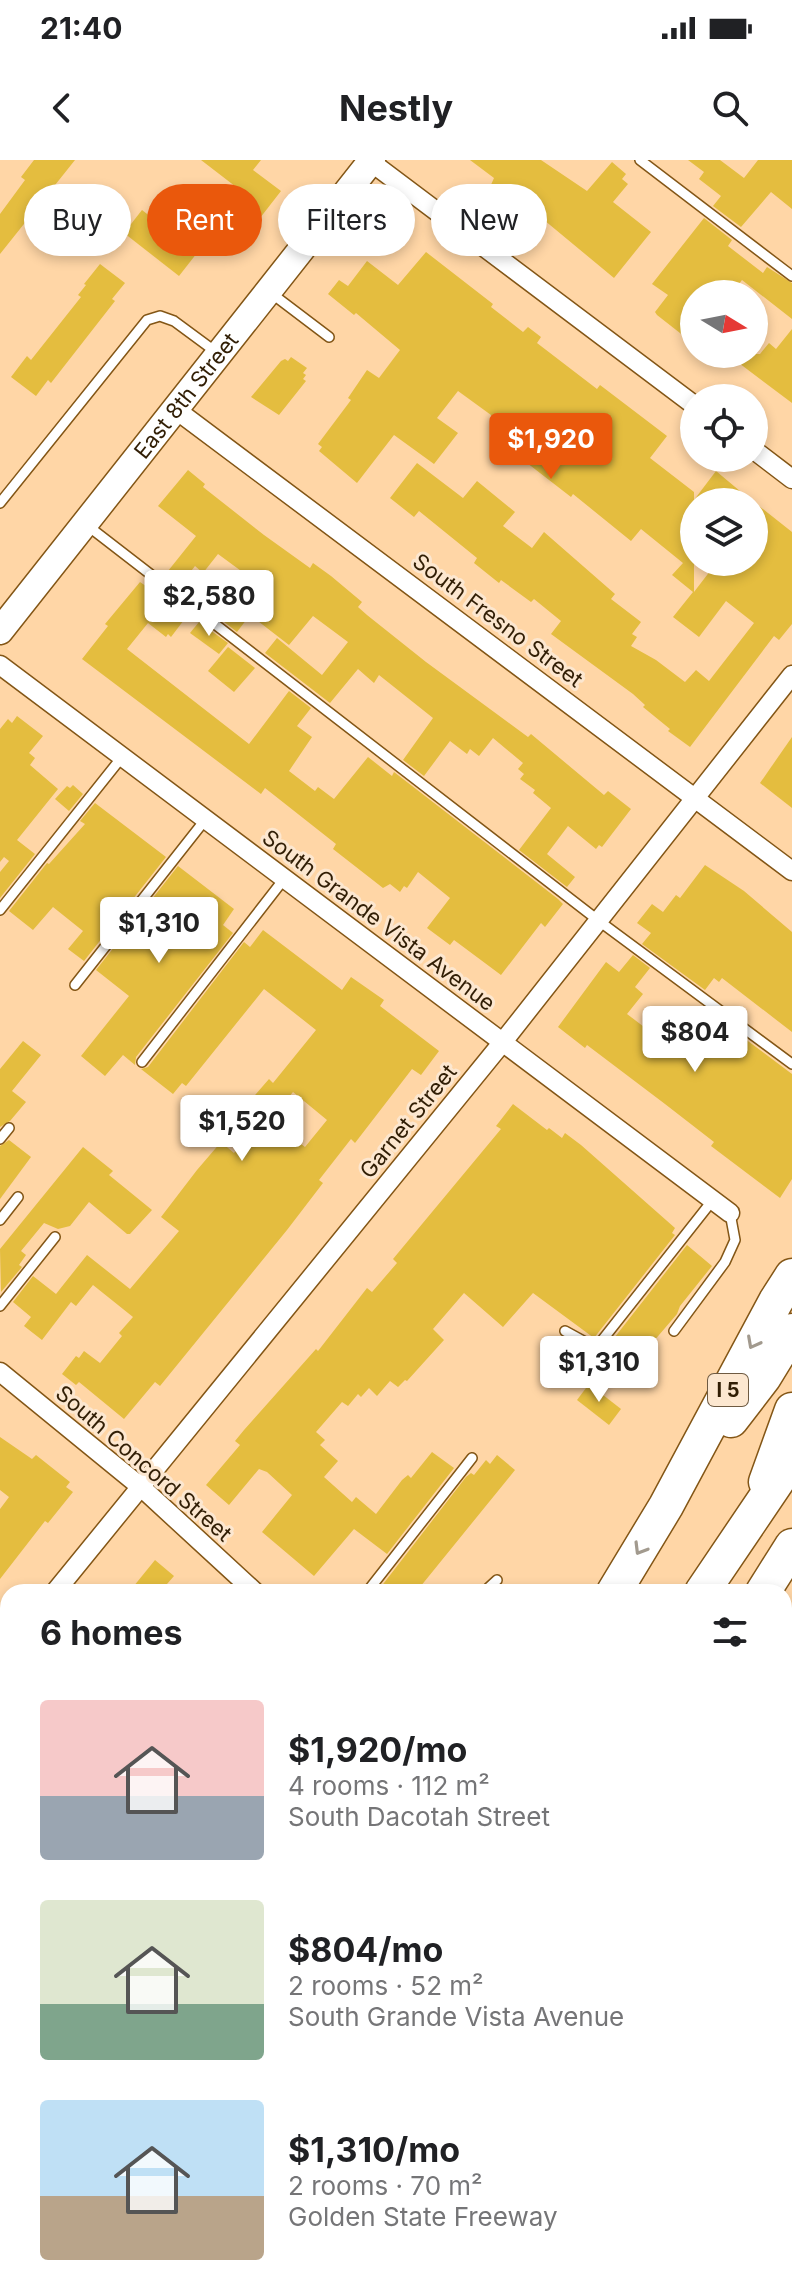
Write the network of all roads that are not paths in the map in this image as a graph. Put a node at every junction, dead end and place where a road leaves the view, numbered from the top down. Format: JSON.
{"nodes":[{"id":1,"x":640,"y":160,"type":"edge"},
{"id":2,"x":372,"y":161,"type":"edge"},
{"id":3,"x":792,"y":276,"type":"edge"},
{"id":4,"x":269,"y":291,"type":"junction"},
{"id":5,"x":329,"y":337,"type":"dead end"},
{"id":6,"x":218,"y":354,"type":"junction"},
{"id":7,"x":680,"y":394,"type":"edge"},
{"id":8,"x":175,"y":409,"type":"junction"},
{"id":9,"x":768,"y":461,"type":"edge"},
{"id":10,"x":792,"y":479,"type":"edge"},
{"id":11,"x":0,"y":503,"type":"edge"},
{"id":12,"x":85,"y":524,"type":"junction"},
{"id":13,"x":0,"y":631,"type":"edge"},
{"id":14,"x":0,"y":665,"type":"edge"},
{"id":15,"x":792,"y":675,"type":"edge"},
{"id":16,"x":122,"y":757,"type":"junction"},
{"id":17,"x":696,"y":797,"type":"junction"},
{"id":18,"x":205,"y":820,"type":"junction"},
{"id":19,"x":792,"y":871,"type":"edge"},
{"id":20,"x":284,"y":879,"type":"junction"},
{"id":21,"x":0,"y":910,"type":"edge"},
{"id":22,"x":599,"y":921,"type":"junction"},
{"id":23,"x":75,"y":985,"type":"dead end"},
{"id":24,"x":502,"y":1043,"type":"junction"},
{"id":25,"x":142,"y":1062,"type":"dead end"},
{"id":26,"x":792,"y":1064,"type":"edge"},
{"id":27,"x":9,"y":1128,"type":"dead end"},
{"id":28,"x":0,"y":1139,"type":"edge"},
{"id":29,"x":18,"y":1197,"type":"dead end"},
{"id":30,"x":712,"y":1201,"type":"junction"},
{"id":31,"x":730,"y":1213,"type":"joint"},
{"id":32,"x":0,"y":1220,"type":"edge"},
{"id":33,"x":55,"y":1237,"type":"dead end"},
{"id":34,"x":792,"y":1276,"type":"edge"},
{"id":35,"x":0,"y":1306,"type":"edge"},
{"id":36,"x":565,"y":1331,"type":"dead end"},
{"id":37,"x":674,"y":1331,"type":"dead end"},
{"id":38,"x":792,"y":1331,"type":"edge"},
{"id":39,"x":0,"y":1372,"type":"edge"},
{"id":40,"x":792,"y":1410,"type":"edge"},
{"id":41,"x":472,"y":1458,"type":"dead end"},
{"id":42,"x":792,"y":1459,"type":"edge"},
{"id":43,"x":141,"y":1487,"type":"junction"},
{"id":44,"x":666,"y":1506,"type":"junction"},
{"id":45,"x":755,"y":1512,"type":"junction"},
{"id":46,"x":792,"y":1546,"type":"edge"},
{"id":47,"x":497,"y":1580,"type":"dead end"},
{"id":48,"x":62,"y":1584,"type":"edge"},
{"id":49,"x":246,"y":1584,"type":"edge"},
{"id":50,"x":373,"y":1584,"type":"edge"},
{"id":51,"x":493,"y":1584,"type":"edge"},
{"id":52,"x":619,"y":1584,"type":"edge"},
{"id":53,"x":707,"y":1584,"type":"edge"},
{"id":54,"x":768,"y":1584,"type":"edge"}],
"edges":[{"from":1,"to":3,"type":"lane"},
{"from":2,"to":4,"type":"main road","name":"East 8th Street"},
{"from":2,"to":7,"type":"street"},
{"from":4,"to":5,"type":"lane"},
{"from":4,"to":6,"type":"main road","name":"East 8th Street"},
{"from":6,"to":8,"type":"main road","name":"East 8th Street"},
{"from":6,"to":11,"type":"lane"},
{"from":8,"to":12,"type":"main road","name":"East 8th Street"},
{"from":8,"to":17,"type":"street","name":"South Fresno Street"},
{"from":9,"to":10,"type":"street"},
{"from":12,"to":13,"type":"main road","name":"East 8th Street"},
{"from":12,"to":22,"type":"lane"},
{"from":14,"to":16,"type":"street","name":"South Grande Vista Avenue"},
{"from":15,"to":17,"type":"street","name":"Garnet Street"},
{"from":16,"to":18,"type":"street","name":"South Grande Vista Avenue"},
{"from":16,"to":21,"type":"lane"},
{"from":17,"to":19,"type":"street","name":"South Fresno Street"},
{"from":17,"to":22,"type":"street","name":"Garnet Street"},
{"from":18,"to":20,"type":"street","name":"South Grande Vista Avenue"},
{"from":18,"to":23,"type":"lane"},
{"from":20,"to":24,"type":"street","name":"South Grande Vista Avenue"},
{"from":20,"to":25,"type":"lane"},
{"from":22,"to":24,"type":"street","name":"Garnet Street"},
{"from":22,"to":26,"type":"lane"},
{"from":24,"to":30,"type":"street","name":"South Grande Vista Avenue"},
{"from":24,"to":43,"type":"street","name":"Garnet Street"},
{"from":27,"to":28,"type":"lane"},
{"from":29,"to":32,"type":"lane"},
{"from":30,"to":31,"type":"street","name":"South Grande Vista Avenue"},
{"from":30,"to":36,"type":"lane"},
{"from":31,"to":37,"type":"lane"},
{"from":33,"to":35,"type":"lane"},
{"from":34,"to":44,"type":"highway","number":"I 5","one_way":true},
{"from":38,"to":44,"type":"highway"},
{"from":39,"to":43,"type":"street","name":"South Concord Street"},
{"from":40,"to":45,"type":"highway"},
{"from":41,"to":50,"type":"lane"},
{"from":42,"to":45,"type":"highway"},
{"from":43,"to":48,"type":"street","name":"Garnet Street"},
{"from":43,"to":49,"type":"street","name":"South Concord Street"},
{"from":44,"to":52,"type":"highway","number":"I 5","one_way":true},
{"from":45,"to":53,"type":"highway"},
{"from":46,"to":54,"type":"highway"},
{"from":47,"to":51,"type":"lane"}]}
